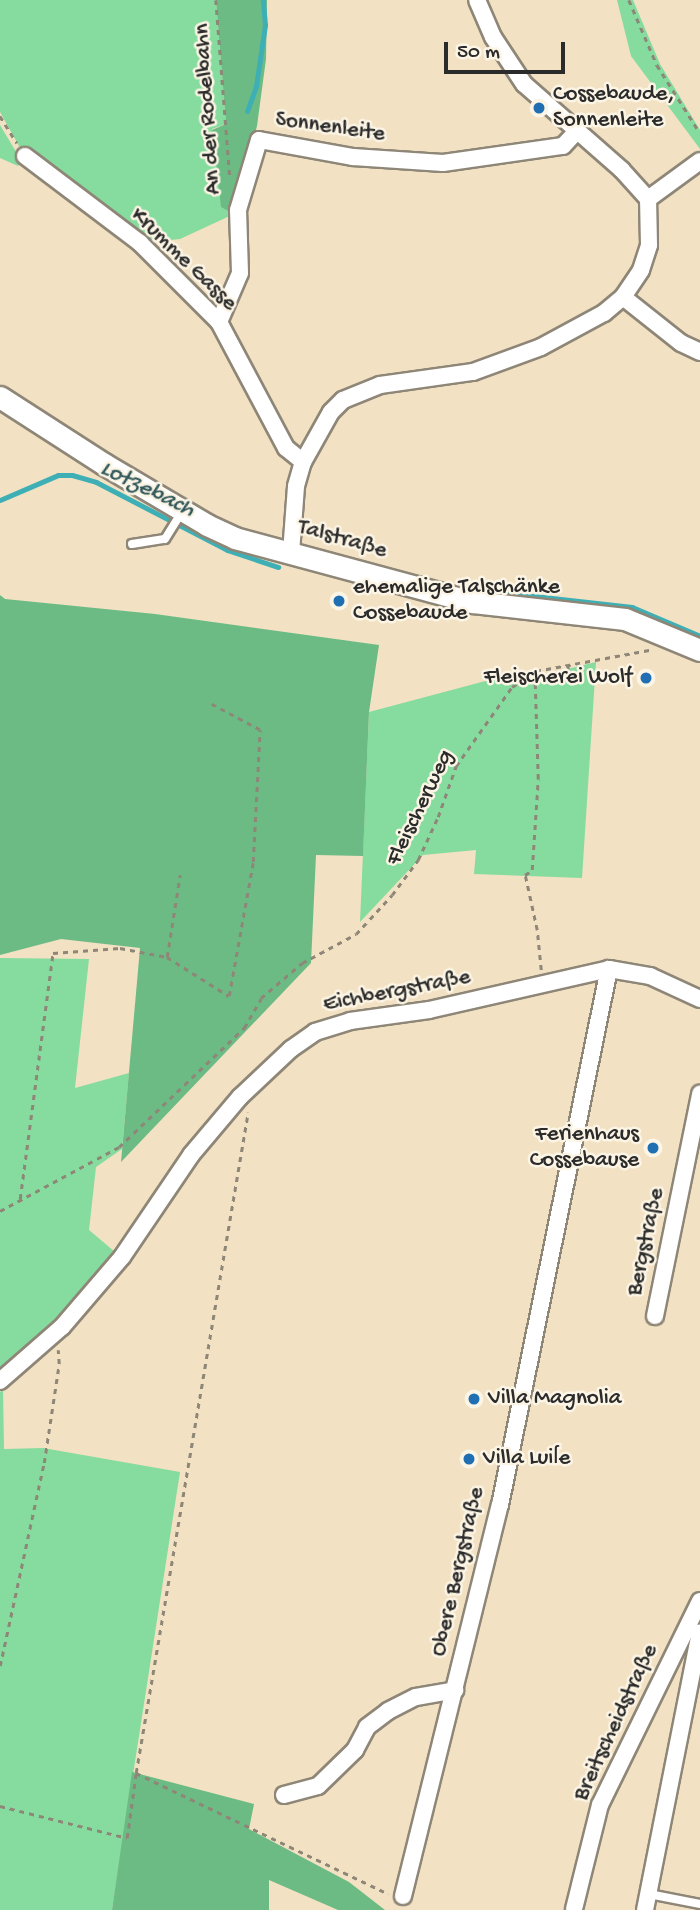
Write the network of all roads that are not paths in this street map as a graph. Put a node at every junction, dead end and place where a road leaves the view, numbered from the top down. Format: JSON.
{"nodes":[{"id":1,"x":477,"y":0,"type":"edge"},
{"id":2,"x":576,"y":132,"type":"junction"},
{"id":3,"x":25,"y":156,"type":"road end"},
{"id":4,"x":700,"y":162,"type":"edge"},
{"id":5,"x":648,"y":199,"type":"junction"},
{"id":6,"x":623,"y":297,"type":"junction"},
{"id":7,"x":219,"y":322,"type":"junction"},
{"id":8,"x":700,"y":352,"type":"edge"},
{"id":9,"x":0,"y":397,"type":"edge"},
{"id":10,"x":303,"y":462,"type":"junction"},
{"id":11,"x":181,"y":513,"type":"junction"},
{"id":12,"x":132,"y":544,"type":"dead end"},
{"id":13,"x":292,"y":553,"type":"junction"},
{"id":14,"x":700,"y":650,"type":"edge"},
{"id":15,"x":609,"y":969,"type":"junction"},
{"id":16,"x":700,"y":999,"type":"edge"},
{"id":17,"x":700,"y":1094,"type":"edge"},
{"id":18,"x":655,"y":1316,"type":"dead end"},
{"id":19,"x":0,"y":1381,"type":"edge"},
{"id":20,"x":700,"y":1601,"type":"edge"},
{"id":21,"x":700,"y":1632,"type":"edge"},
{"id":22,"x":455,"y":1690,"type":"junction"},
{"id":23,"x":285,"y":1795,"type":"dead end"},
{"id":24,"x":649,"y":1894,"type":"junction"},
{"id":25,"x":403,"y":1896,"type":"road end"},
{"id":26,"x":700,"y":1904,"type":"edge"},
{"id":27,"x":574,"y":1909,"type":"edge"},
{"id":28,"x":645,"y":1910,"type":"edge"}],
"edges":[{"from":1,"to":2,"type":"street"},
{"from":2,"to":5,"type":"street"},
{"from":2,"to":7,"type":"street","name":"Sonnenleite"},
{"from":3,"to":7,"type":"street","name":"Krumme Gasse"},
{"from":4,"to":5,"type":"street"},
{"from":5,"to":6,"type":"street"},
{"from":6,"to":8,"type":"street"},
{"from":6,"to":10,"type":"street"},
{"from":7,"to":10,"type":"street","name":"Krumme Gasse"},
{"from":9,"to":11,"type":"street","name":"Talstraße"},
{"from":10,"to":13,"type":"street"},
{"from":11,"to":12,"type":"lane"},
{"from":11,"to":13,"type":"street","name":"Talstraße"},
{"from":13,"to":14,"type":"street","name":"Talstraße"},
{"from":15,"to":16,"type":"street","name":"Eichbergstraße"},
{"from":15,"to":19,"type":"street","name":"Eichbergstraße"},
{"from":15,"to":22,"type":"street","name":"Obere Bergstraße"},
{"from":17,"to":18,"type":"street","name":"Bergstraße"},
{"from":20,"to":27,"type":"street","name":"Breitscheidstraße"},
{"from":21,"to":24,"type":"street","name":"Breitscheidstraße"},
{"from":22,"to":23,"type":"street"},
{"from":22,"to":25,"type":"street","name":"Obere Bergstraße"},
{"from":24,"to":26,"type":"lane"},
{"from":24,"to":28,"type":"street","name":"Breitscheidstraße"}]}
